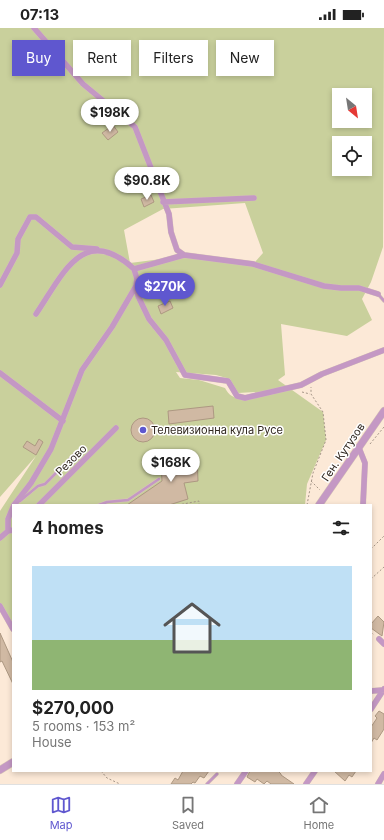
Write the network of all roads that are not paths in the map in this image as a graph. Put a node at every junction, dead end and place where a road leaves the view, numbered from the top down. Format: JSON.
{"nodes":[{"id":1,"x":34,"y":28,"type":"edge"},
{"id":2,"x":254,"y":198,"type":"dead end"},
{"id":3,"x":163,"y":202,"type":"junction"},
{"id":4,"x":97,"y":250,"type":"junction"},
{"id":5,"x":184,"y":255,"type":"junction"},
{"id":6,"x":134,"y":269,"type":"junction"},
{"id":7,"x":0,"y":285,"type":"edge"},
{"id":8,"x":136,"y":286,"type":"junction"},
{"id":9,"x":378,"y":294,"type":"joint"},
{"id":10,"x":384,"y":301,"type":"edge"},
{"id":11,"x":36,"y":314,"type":"dead end"},
{"id":12,"x":384,"y":350,"type":"edge"},
{"id":13,"x":0,"y":373,"type":"edge"},
{"id":14,"x":384,"y":411,"type":"edge"},
{"id":15,"x":63,"y":421,"type":"junction"},
{"id":16,"x":116,"y":428,"type":"dead end"},
{"id":17,"x":361,"y":451,"type":"junction"},
{"id":18,"x":75,"y":454,"type":"dead end"},
{"id":19,"x":159,"y":480,"type":"dead end"},
{"id":20,"x":15,"y":504,"type":"edge"},
{"id":21,"x":16,"y":504,"type":"edge"},
{"id":22,"x":41,"y":504,"type":"edge"},
{"id":23,"x":101,"y":504,"type":"edge"},
{"id":24,"x":320,"y":504,"type":"edge"},
{"id":25,"x":363,"y":504,"type":"edge"},
{"id":26,"x":12,"y":510,"type":"edge"},
{"id":27,"x":11,"y":530,"type":"edge"},
{"id":28,"x":0,"y":538,"type":"edge"},
{"id":29,"x":0,"y":606,"type":"edge"},
{"id":30,"x":12,"y":627,"type":"edge"},
{"id":31,"x":379,"y":639,"type":"dead end"},
{"id":32,"x":384,"y":644,"type":"edge"},
{"id":33,"x":384,"y":690,"type":"edge"},
{"id":34,"x":372,"y":691,"type":"edge"},
{"id":35,"x":372,"y":708,"type":"edge"},
{"id":36,"x":12,"y":763,"type":"edge"},
{"id":37,"x":0,"y":770,"type":"edge"},
{"id":38,"x":245,"y":772,"type":"edge"},
{"id":39,"x":314,"y":772,"type":"edge"},
{"id":40,"x":217,"y":774,"type":"dead end"},
{"id":41,"x":384,"y":774,"type":"edge"},
{"id":42,"x":207,"y":784,"type":"edge"},
{"id":43,"x":237,"y":784,"type":"edge"},
{"id":44,"x":306,"y":784,"type":"edge"},
{"id":45,"x":378,"y":784,"type":"edge"}],
"edges":[{"from":1,"to":3,"type":"street"},
{"from":2,"to":3,"type":"street"},
{"from":3,"to":5,"type":"street"},
{"from":4,"to":6,"type":"street"},
{"from":4,"to":7,"type":"street"},
{"from":4,"to":11,"type":"street"},
{"from":5,"to":6,"type":"street"},
{"from":5,"to":9,"type":"street"},
{"from":6,"to":8,"type":"street"},
{"from":8,"to":12,"type":"street"},
{"from":8,"to":15,"type":"street"},
{"from":9,"to":10,"type":"lane"},
{"from":13,"to":15,"type":"street"},
{"from":14,"to":17,"type":"street","name":"Ген. Кутузов"},
{"from":15,"to":20,"type":"street"},
{"from":16,"to":22,"type":"street","name":"Резово"},
{"from":17,"to":24,"type":"street","name":"Ген. Кутузов"},
{"from":17,"to":25,"type":"street"},
{"from":18,"to":21,"type":"lane"},
{"from":19,"to":23,"type":"lane"},
{"from":26,"to":27,"type":"street"},
{"from":27,"to":28,"type":"street"},
{"from":29,"to":30,"type":"street"},
{"from":31,"to":32,"type":"street"},
{"from":33,"to":34,"type":"street"},
{"from":33,"to":35,"type":"street"},
{"from":36,"to":37,"type":"street"},
{"from":38,"to":43,"type":"street"},
{"from":39,"to":44,"type":"street"},
{"from":40,"to":42,"type":"lane"},
{"from":41,"to":45,"type":"street"}]}
